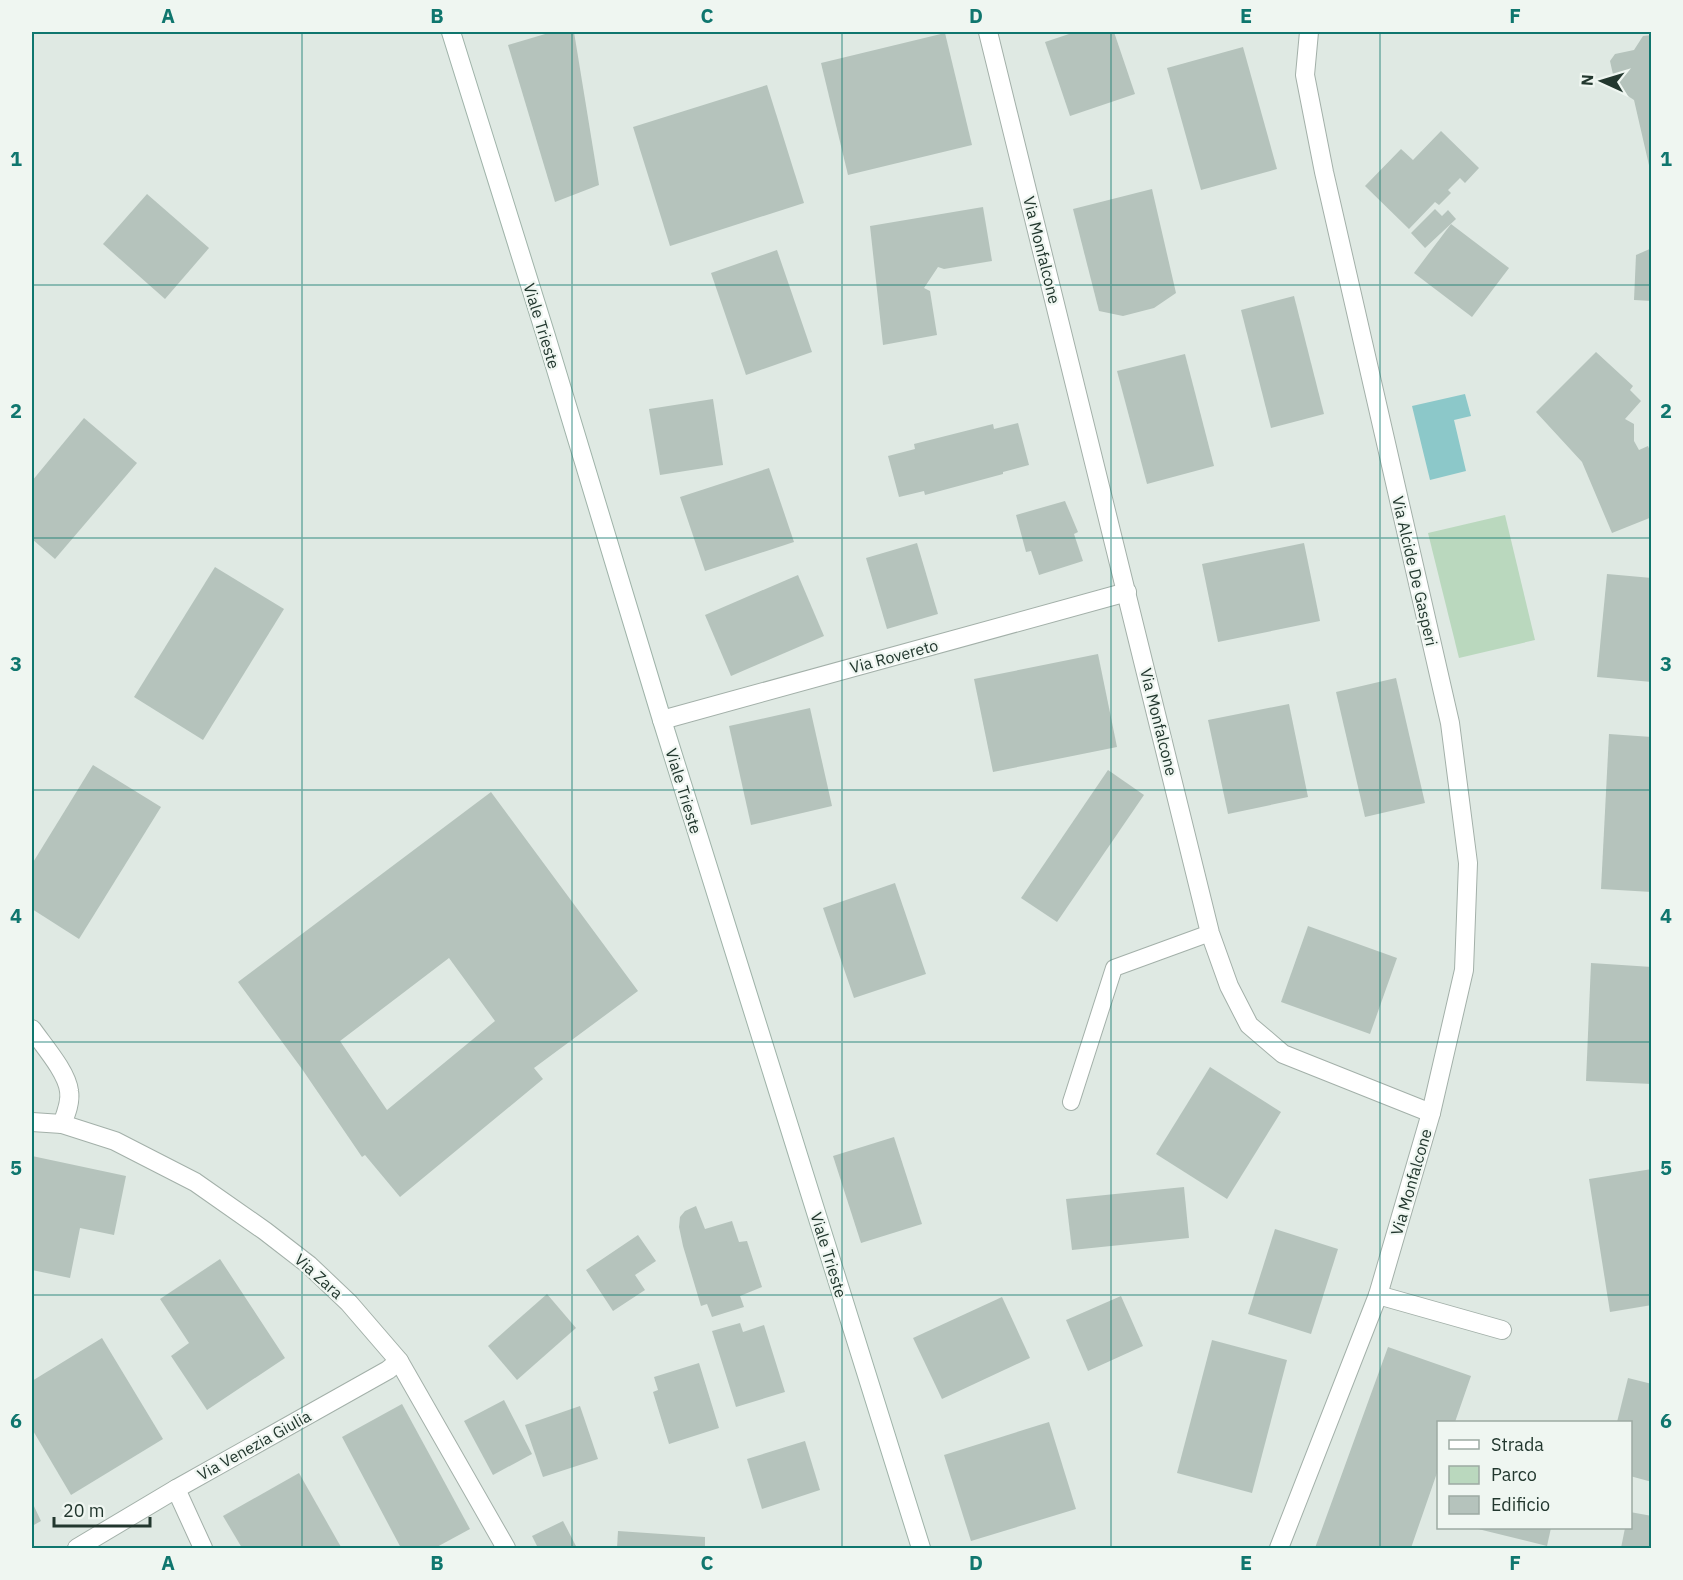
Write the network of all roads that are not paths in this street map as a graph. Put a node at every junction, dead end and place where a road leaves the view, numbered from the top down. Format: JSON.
{"nodes":[{"id":1,"x":451,"y":32,"type":"edge"},
{"id":2,"x":988,"y":32,"type":"edge"},
{"id":3,"x":1309,"y":32,"type":"edge"},
{"id":4,"x":1127,"y":592,"type":"junction"},
{"id":5,"x":662,"y":720,"type":"junction"},
{"id":6,"x":1210,"y":933,"type":"junction"},
{"id":7,"x":32,"y":1029,"type":"edge"},
{"id":8,"x":1071,"y":1102,"type":"dead end"},
{"id":9,"x":1431,"y":1113,"type":"junction"},
{"id":10,"x":32,"y":1122,"type":"edge"},
{"id":11,"x":62,"y":1124,"type":"junction"},
{"id":12,"x":1378,"y":1295,"type":"junction"},
{"id":13,"x":1502,"y":1330,"type":"dead end"},
{"id":14,"x":399,"y":1361,"type":"junction"},
{"id":15,"x":176,"y":1489,"type":"junction"},
{"id":16,"x":77,"y":1548,"type":"edge"},
{"id":17,"x":203,"y":1548,"type":"edge"},
{"id":18,"x":506,"y":1548,"type":"edge"},
{"id":19,"x":921,"y":1548,"type":"edge"},
{"id":20,"x":1279,"y":1548,"type":"edge"}],
"edges":[{"from":1,"to":5,"type":"street","name":"Viale Trieste"},
{"from":2,"to":4,"type":"street","name":"Via Monfalcone"},
{"from":3,"to":9,"type":"street","name":"Via Alcide De Gasperi"},
{"from":4,"to":5,"type":"street","name":"Via Rovereto"},
{"from":4,"to":6,"type":"street","name":"Via Monfalcone"},
{"from":5,"to":19,"type":"street","name":"Viale Trieste"},
{"from":6,"to":8,"type":"lane"},
{"from":6,"to":9,"type":"street","name":"Via Monfalcone"},
{"from":7,"to":11,"type":"street"},
{"from":9,"to":12,"type":"street","name":"Via Monfalcone"},
{"from":10,"to":11,"type":"street","name":"Via Zara"},
{"from":11,"to":14,"type":"street","name":"Via Zara"},
{"from":12,"to":13,"type":"street"},
{"from":12,"to":20,"type":"street","name":"Via Monfalcone"},
{"from":14,"to":15,"type":"street","name":"Via Venezia Giulia"},
{"from":14,"to":18,"type":"street","name":"Via Zara"},
{"from":15,"to":16,"type":"street","name":"Via Venezia Giulia"},
{"from":15,"to":17,"type":"street"}]}
